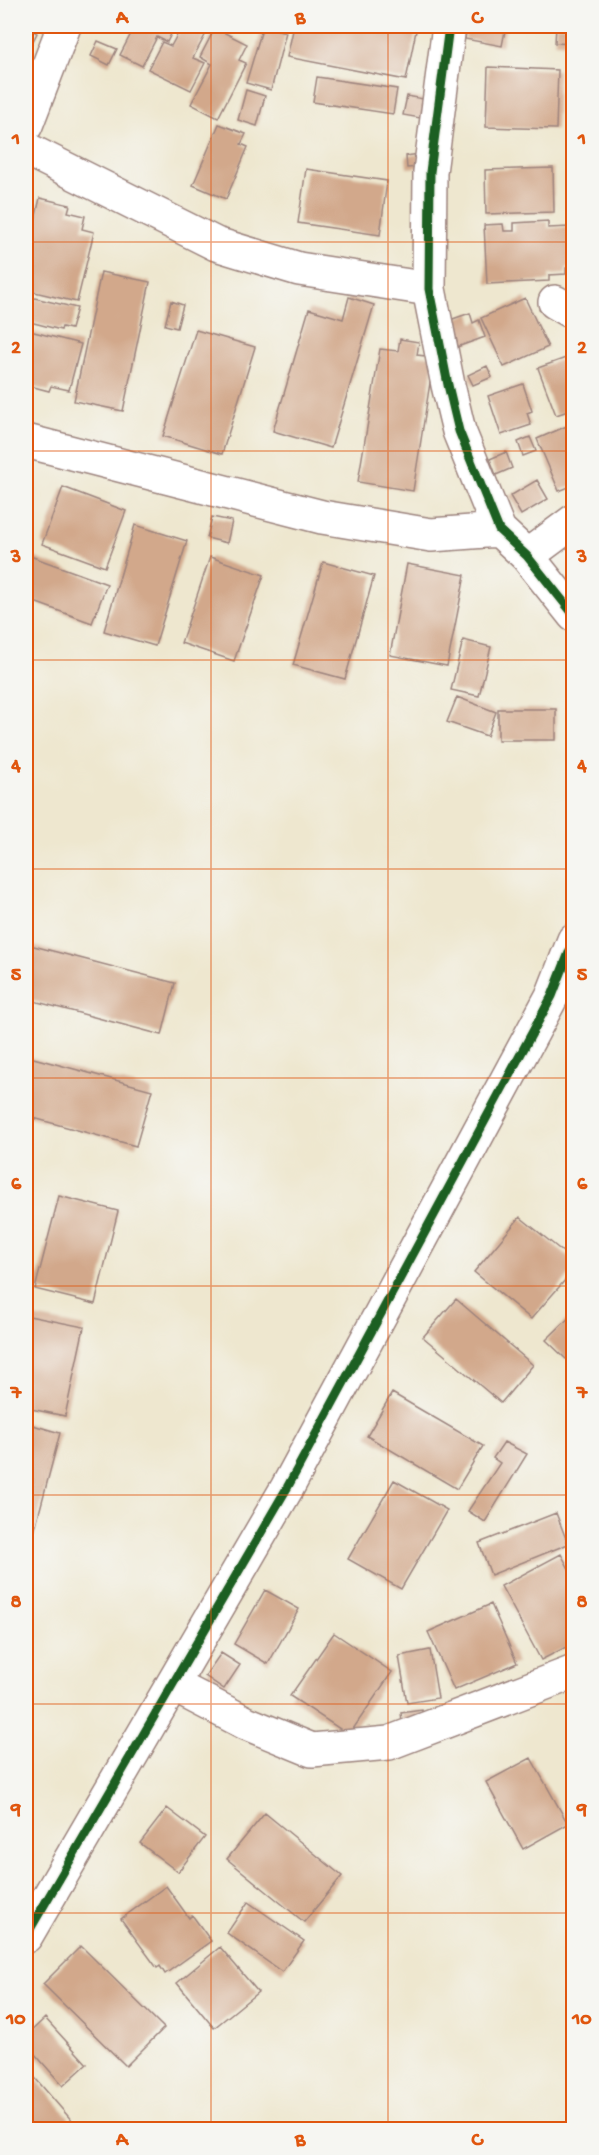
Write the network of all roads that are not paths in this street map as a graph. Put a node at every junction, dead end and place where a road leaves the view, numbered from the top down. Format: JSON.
{"nodes":[{"id":1,"x":64,"y":26,"type":"edge"},
{"id":2,"x":449,"y":26,"type":"edge"},
{"id":3,"x":26,"y":125,"type":"edge"},
{"id":4,"x":26,"y":149,"type":"edge"},
{"id":5,"x":429,"y":290,"type":"junction"},
{"id":6,"x":26,"y":441,"type":"edge"},
{"id":7,"x":573,"y":521,"type":"edge"},
{"id":8,"x":499,"y":530,"type":"junction"},
{"id":9,"x":527,"y":556,"type":"junction"},
{"id":10,"x":573,"y":615,"type":"edge"},
{"id":11,"x":573,"y":940,"type":"edge"},
{"id":12,"x":573,"y":1672,"type":"edge"},
{"id":13,"x":173,"y":1685,"type":"junction"},
{"id":14,"x":26,"y":1936,"type":"edge"}],
"edges":[{"from":1,"to":3,"type":"street"},
{"from":2,"to":5,"type":"street"},
{"from":4,"to":5,"type":"street"},
{"from":5,"to":8,"type":"street"},
{"from":6,"to":8,"type":"street"},
{"from":7,"to":9,"type":"street"},
{"from":8,"to":9,"type":"street"},
{"from":9,"to":10,"type":"street"},
{"from":11,"to":13,"type":"street"},
{"from":12,"to":13,"type":"street"},
{"from":13,"to":14,"type":"street"}]}
